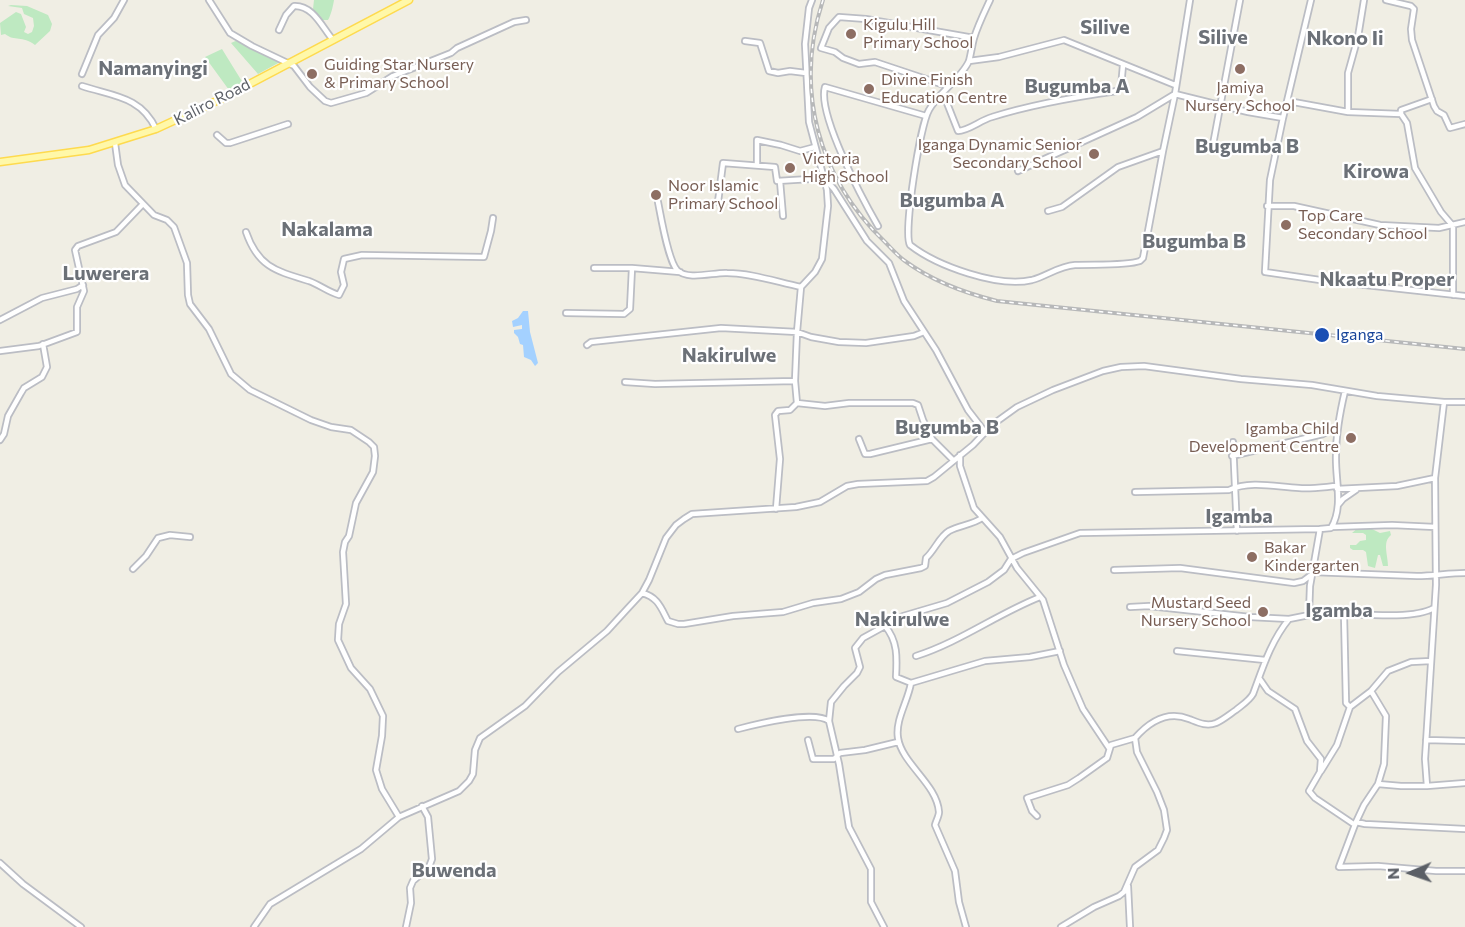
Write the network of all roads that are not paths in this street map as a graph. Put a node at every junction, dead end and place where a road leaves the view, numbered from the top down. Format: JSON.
{"nodes":[{"id":1,"x":124,"y":0,"type":"edge"},
{"id":2,"x":209,"y":0,"type":"edge"},
{"id":3,"x":409,"y":0,"type":"edge"},
{"id":4,"x":812,"y":0,"type":"edge"},
{"id":5,"x":990,"y":0,"type":"edge"},
{"id":6,"x":1190,"y":0,"type":"edge"},
{"id":7,"x":1240,"y":0,"type":"edge"},
{"id":8,"x":1311,"y":0,"type":"edge"},
{"id":9,"x":1364,"y":0,"type":"edge"},
{"id":10,"x":1386,"y":0,"type":"edge"},
{"id":11,"x":526,"y":20,"type":"dead end"},
{"id":12,"x":279,"y":30,"type":"dead end"},
{"id":13,"x":974,"y":38,"type":"junction"},
{"id":14,"x":333,"y":40,"type":"junction"},
{"id":15,"x":745,"y":40,"type":"dead end"},
{"id":16,"x":969,"y":61,"type":"junction"},
{"id":17,"x":286,"y":64,"type":"junction"},
{"id":18,"x":1123,"y":65,"type":"junction"},
{"id":19,"x":806,"y":73,"type":"junction"},
{"id":20,"x":82,"y":74,"type":"dead end"},
{"id":21,"x":82,"y":86,"type":"dead end"},
{"id":22,"x":947,"y":86,"type":"junction"},
{"id":23,"x":1175,"y":86,"type":"junction"},
{"id":24,"x":943,"y":93,"type":"junction"},
{"id":25,"x":1175,"y":94,"type":"junction"},
{"id":26,"x":1432,"y":99,"type":"junction"},
{"id":27,"x":1288,"y":101,"type":"junction"},
{"id":28,"x":1221,"y":106,"type":"junction"},
{"id":29,"x":1348,"y":112,"type":"junction"},
{"id":30,"x":1401,"y":114,"type":"junction"},
{"id":31,"x":926,"y":116,"type":"junction"},
{"id":32,"x":1283,"y":118,"type":"junction"},
{"id":33,"x":288,"y":124,"type":"dead end"},
{"id":34,"x":1465,"y":124,"type":"edge"},
{"id":35,"x":156,"y":129,"type":"junction"},
{"id":36,"x":218,"y":135,"type":"dead end"},
{"id":37,"x":115,"y":143,"type":"junction"},
{"id":38,"x":815,"y":147,"type":"junction"},
{"id":39,"x":1212,"y":150,"type":"dead end"},
{"id":40,"x":1163,"y":151,"type":"junction"},
{"id":41,"x":0,"y":162,"type":"edge"},
{"id":42,"x":757,"y":165,"type":"junction"},
{"id":43,"x":1018,"y":171,"type":"dead end"},
{"id":44,"x":823,"y":175,"type":"junction"},
{"id":45,"x":780,"y":181,"type":"junction"},
{"id":46,"x":658,"y":202,"type":"dead end"},
{"id":47,"x":718,"y":202,"type":"dead end"},
{"id":48,"x":143,"y":204,"type":"junction"},
{"id":49,"x":1267,"y":206,"type":"junction"},
{"id":50,"x":1048,"y":211,"type":"dead end"},
{"id":51,"x":783,"y":216,"type":"dead end"},
{"id":52,"x":493,"y":218,"type":"dead end"},
{"id":53,"x":1465,"y":222,"type":"edge"},
{"id":54,"x":878,"y":226,"type":"dead end"},
{"id":55,"x":1453,"y":226,"type":"junction"},
{"id":56,"x":246,"y":232,"type":"dead end"},
{"id":57,"x":594,"y":268,"type":"dead end"},
{"id":58,"x":632,"y":268,"type":"junction"},
{"id":59,"x":681,"y":273,"type":"junction"},
{"id":60,"x":83,"y":285,"type":"junction"},
{"id":61,"x":801,"y":287,"type":"junction"},
{"id":62,"x":1453,"y":295,"type":"junction"},
{"id":63,"x":1465,"y":296,"type":"edge"},
{"id":64,"x":566,"y":313,"type":"dead end"},
{"id":65,"x":0,"y":320,"type":"edge"},
{"id":66,"x":797,"y":332,"type":"junction"},
{"id":67,"x":924,"y":332,"type":"junction"},
{"id":68,"x":43,"y":344,"type":"junction"},
{"id":69,"x":587,"y":345,"type":"dead end"},
{"id":70,"x":0,"y":351,"type":"edge"},
{"id":71,"x":795,"y":381,"type":"junction"},
{"id":72,"x":625,"y":382,"type":"dead end"},
{"id":73,"x":1345,"y":391,"type":"junction"},
{"id":74,"x":1444,"y":402,"type":"junction"},
{"id":75,"x":1465,"y":402,"type":"edge"},
{"id":76,"x":797,"y":403,"type":"junction"},
{"id":77,"x":1338,"y":427,"type":"junction"},
{"id":78,"x":985,"y":432,"type":"junction"},
{"id":79,"x":859,"y":439,"type":"dead end"},
{"id":80,"x":932,"y":439,"type":"junction"},
{"id":81,"x":0,"y":440,"type":"edge"},
{"id":82,"x":1233,"y":442,"type":"dead end"},
{"id":83,"x":960,"y":455,"type":"junction"},
{"id":84,"x":1232,"y":456,"type":"junction"},
{"id":85,"x":953,"y":460,"type":"junction"},
{"id":86,"x":1435,"y":478,"type":"junction"},
{"id":87,"x":1236,"y":487,"type":"junction"},
{"id":88,"x":1337,"y":488,"type":"junction"},
{"id":89,"x":1360,"y":488,"type":"junction"},
{"id":90,"x":1135,"y":492,"type":"dead end"},
{"id":91,"x":1338,"y":506,"type":"junction"},
{"id":92,"x":776,"y":508,"type":"junction"},
{"id":93,"x":982,"y":518,"type":"junction"},
{"id":94,"x":1332,"y":527,"type":"junction"},
{"id":95,"x":1435,"y":527,"type":"junction"},
{"id":96,"x":1320,"y":530,"type":"junction"},
{"id":97,"x":1237,"y":531,"type":"junction"},
{"id":98,"x":190,"y":537,"type":"dead end"},
{"id":99,"x":1011,"y":559,"type":"junction"},
{"id":100,"x":1017,"y":568,"type":"junction"},
{"id":101,"x":133,"y":569,"type":"dead end"},
{"id":102,"x":1005,"y":569,"type":"junction"},
{"id":103,"x":1114,"y":570,"type":"dead end"},
{"id":104,"x":1435,"y":573,"type":"junction"},
{"id":105,"x":1465,"y":573,"type":"edge"},
{"id":106,"x":1312,"y":574,"type":"junction"},
{"id":107,"x":642,"y":593,"type":"junction"},
{"id":108,"x":1040,"y":597,"type":"junction"},
{"id":109,"x":1130,"y":607,"type":"dead end"},
{"id":110,"x":1434,"y":608,"type":"junction"},
{"id":111,"x":1344,"y":614,"type":"junction"},
{"id":112,"x":1425,"y":614,"type":"junction"},
{"id":113,"x":1309,"y":615,"type":"junction"},
{"id":114,"x":1433,"y":618,"type":"junction"},
{"id":115,"x":1289,"y":619,"type":"junction"},
{"id":116,"x":885,"y":626,"type":"junction"},
{"id":117,"x":1060,"y":651,"type":"junction"},
{"id":118,"x":1177,"y":651,"type":"dead end"},
{"id":119,"x":916,"y":656,"type":"dead end"},
{"id":120,"x":1265,"y":660,"type":"junction"},
{"id":121,"x":1431,"y":661,"type":"junction"},
{"id":122,"x":1259,"y":678,"type":"junction"},
{"id":123,"x":911,"y":683,"type":"junction"},
{"id":124,"x":1371,"y":691,"type":"junction"},
{"id":125,"x":1350,"y":708,"type":"junction"},
{"id":126,"x":829,"y":721,"type":"junction"},
{"id":127,"x":738,"y":729,"type":"dead end"},
{"id":128,"x":1135,"y":738,"type":"junction"},
{"id":129,"x":808,"y":740,"type":"dead end"},
{"id":130,"x":1426,"y":740,"type":"junction"},
{"id":131,"x":1465,"y":741,"type":"edge"},
{"id":132,"x":898,"y":742,"type":"junction"},
{"id":133,"x":1108,"y":748,"type":"junction"},
{"id":134,"x":837,"y":755,"type":"junction"},
{"id":135,"x":1320,"y":772,"type":"junction"},
{"id":136,"x":1465,"y":783,"type":"edge"},
{"id":137,"x":1378,"y":784,"type":"junction"},
{"id":138,"x":1427,"y":786,"type":"junction"},
{"id":139,"x":422,"y":806,"type":"junction"},
{"id":140,"x":1037,"y":816,"type":"dead end"},
{"id":141,"x":399,"y":817,"type":"junction"},
{"id":142,"x":1355,"y":824,"type":"junction"},
{"id":143,"x":1465,"y":829,"type":"edge"},
{"id":144,"x":0,"y":863,"type":"edge"},
{"id":145,"x":1465,"y":871,"type":"edge"},
{"id":146,"x":1128,"y":881,"type":"junction"},
{"id":147,"x":81,"y":927,"type":"edge"},
{"id":148,"x":254,"y":927,"type":"edge"},
{"id":149,"x":406,"y":927,"type":"edge"},
{"id":150,"x":884,"y":927,"type":"edge"},
{"id":151,"x":966,"y":927,"type":"edge"},
{"id":152,"x":1060,"y":927,"type":"edge"},
{"id":153,"x":1130,"y":927,"type":"edge"}],
"edges":[{"from":1,"to":20,"type":"street"},
{"from":2,"to":17,"type":"street"},
{"from":3,"to":14,"type":"main road","name":"Kaliro Road"},
{"from":4,"to":19,"type":"street"},
{"from":5,"to":13,"type":"street"},
{"from":6,"to":23,"type":"street"},
{"from":7,"to":28,"type":"street"},
{"from":8,"to":27,"type":"street"},
{"from":9,"to":29,"type":"street"},
{"from":10,"to":26,"type":"street"},
{"from":11,"to":17,"type":"street"},
{"from":12,"to":14,"type":"street"},
{"from":13,"to":16,"type":"street"},
{"from":13,"to":22,"type":"street"},
{"from":14,"to":17,"type":"main road","name":"Kaliro Road"},
{"from":15,"to":19,"type":"street"},
{"from":16,"to":18,"type":"street"},
{"from":16,"to":22,"type":"street"},
{"from":17,"to":35,"type":"main road","name":"Kaliro Road"},
{"from":18,"to":23,"type":"street"},
{"from":18,"to":24,"type":"street"},
{"from":19,"to":38,"type":"street"},
{"from":21,"to":35,"type":"street"},
{"from":22,"to":24,"type":"street"},
{"from":23,"to":25,"type":"street"},
{"from":24,"to":31,"type":"street"},
{"from":25,"to":28,"type":"street"},
{"from":25,"to":40,"type":"street"},
{"from":25,"to":43,"type":"street"},
{"from":26,"to":30,"type":"street"},
{"from":26,"to":34,"type":"street"},
{"from":27,"to":29,"type":"street"},
{"from":27,"to":32,"type":"street"},
{"from":28,"to":32,"type":"street"},
{"from":28,"to":39,"type":"street"},
{"from":29,"to":30,"type":"street"},
{"from":30,"to":55,"type":"street"},
{"from":31,"to":40,"type":"street"},
{"from":31,"to":54,"type":"street"},
{"from":32,"to":49,"type":"street"},
{"from":33,"to":36,"type":"street"},
{"from":35,"to":37,"type":"main road","name":"Kaliro Road"},
{"from":37,"to":41,"type":"main road","name":"Kaliro Road"},
{"from":37,"to":48,"type":"street"},
{"from":38,"to":42,"type":"street"},
{"from":38,"to":44,"type":"street"},
{"from":40,"to":50,"type":"street"},
{"from":42,"to":45,"type":"street"},
{"from":42,"to":47,"type":"street"},
{"from":44,"to":45,"type":"street"},
{"from":44,"to":61,"type":"street"},
{"from":44,"to":67,"type":"street"},
{"from":45,"to":51,"type":"street"},
{"from":46,"to":59,"type":"street"},
{"from":48,"to":60,"type":"street"},
{"from":48,"to":141,"type":"street"},
{"from":49,"to":55,"type":"street"},
{"from":49,"to":62,"type":"street"},
{"from":52,"to":56,"type":"street"},
{"from":53,"to":55,"type":"street"},
{"from":55,"to":62,"type":"street"},
{"from":57,"to":58,"type":"street"},
{"from":58,"to":59,"type":"street"},
{"from":58,"to":64,"type":"street"},
{"from":59,"to":61,"type":"street"},
{"from":60,"to":65,"type":"street"},
{"from":60,"to":68,"type":"street"},
{"from":61,"to":66,"type":"street"},
{"from":62,"to":63,"type":"street"},
{"from":66,"to":67,"type":"street"},
{"from":66,"to":69,"type":"street"},
{"from":66,"to":71,"type":"street"},
{"from":67,"to":78,"type":"street"},
{"from":68,"to":70,"type":"street"},
{"from":68,"to":81,"type":"street"},
{"from":71,"to":72,"type":"street"},
{"from":71,"to":76,"type":"street"},
{"from":73,"to":74,"type":"street"},
{"from":73,"to":77,"type":"street"},
{"from":73,"to":78,"type":"street"},
{"from":74,"to":75,"type":"street"},
{"from":74,"to":86,"type":"street"},
{"from":76,"to":80,"type":"street"},
{"from":76,"to":92,"type":"street"},
{"from":77,"to":84,"type":"street"},
{"from":77,"to":88,"type":"street"},
{"from":78,"to":83,"type":"street"},
{"from":79,"to":80,"type":"street"},
{"from":80,"to":85,"type":"street"},
{"from":82,"to":84,"type":"street"},
{"from":83,"to":85,"type":"street"},
{"from":83,"to":93,"type":"street"},
{"from":84,"to":87,"type":"street"},
{"from":85,"to":92,"type":"street"},
{"from":86,"to":89,"type":"street"},
{"from":86,"to":95,"type":"street"},
{"from":87,"to":88,"type":"street"},
{"from":87,"to":90,"type":"street"},
{"from":87,"to":97,"type":"street"},
{"from":88,"to":89,"type":"street"},
{"from":88,"to":91,"type":"street"},
{"from":89,"to":91,"type":"street"},
{"from":91,"to":94,"type":"street"},
{"from":92,"to":107,"type":"street"},
{"from":93,"to":99,"type":"street"},
{"from":93,"to":107,"type":"street"},
{"from":94,"to":95,"type":"street"},
{"from":94,"to":96,"type":"street"},
{"from":95,"to":104,"type":"street"},
{"from":96,"to":97,"type":"street"},
{"from":96,"to":106,"type":"street"},
{"from":97,"to":99,"type":"street"},
{"from":98,"to":101,"type":"street"},
{"from":99,"to":100,"type":"street"},
{"from":99,"to":102,"type":"street"},
{"from":100,"to":102,"type":"street"},
{"from":100,"to":108,"type":"street"},
{"from":102,"to":116,"type":"street"},
{"from":103,"to":106,"type":"street"},
{"from":104,"to":105,"type":"street"},
{"from":104,"to":106,"type":"street"},
{"from":104,"to":110,"type":"street"},
{"from":106,"to":113,"type":"street"},
{"from":107,"to":139,"type":"street"},
{"from":108,"to":117,"type":"street"},
{"from":108,"to":119,"type":"street"},
{"from":109,"to":115,"type":"street"},
{"from":110,"to":112,"type":"street"},
{"from":110,"to":114,"type":"street"},
{"from":111,"to":112,"type":"street"},
{"from":111,"to":113,"type":"street"},
{"from":111,"to":125,"type":"street"},
{"from":112,"to":114,"type":"street"},
{"from":113,"to":115,"type":"street"},
{"from":114,"to":121,"type":"street"},
{"from":115,"to":120,"type":"street"},
{"from":116,"to":123,"type":"street"},
{"from":116,"to":126,"type":"street"},
{"from":117,"to":123,"type":"street"},
{"from":117,"to":133,"type":"street"},
{"from":118,"to":120,"type":"street"},
{"from":120,"to":122,"type":"street"},
{"from":121,"to":124,"type":"street"},
{"from":121,"to":130,"type":"street"},
{"from":122,"to":128,"type":"street"},
{"from":122,"to":135,"type":"street"},
{"from":123,"to":132,"type":"street"},
{"from":124,"to":125,"type":"street"},
{"from":124,"to":137,"type":"street"},
{"from":125,"to":135,"type":"street"},
{"from":126,"to":127,"type":"street"},
{"from":126,"to":134,"type":"street"},
{"from":128,"to":133,"type":"street"},
{"from":128,"to":146,"type":"street"},
{"from":129,"to":134,"type":"street"},
{"from":130,"to":131,"type":"street"},
{"from":130,"to":138,"type":"street"},
{"from":132,"to":134,"type":"street"},
{"from":132,"to":151,"type":"street"},
{"from":133,"to":140,"type":"street"},
{"from":134,"to":150,"type":"street"},
{"from":135,"to":142,"type":"street"},
{"from":136,"to":138,"type":"street"},
{"from":137,"to":138,"type":"street"},
{"from":137,"to":142,"type":"street"},
{"from":139,"to":141,"type":"street"},
{"from":139,"to":149,"type":"street"},
{"from":141,"to":148,"type":"street"},
{"from":142,"to":143,"type":"street"},
{"from":142,"to":145,"type":"street"},
{"from":144,"to":147,"type":"street"},
{"from":146,"to":152,"type":"street"},
{"from":146,"to":153,"type":"street"}]}
